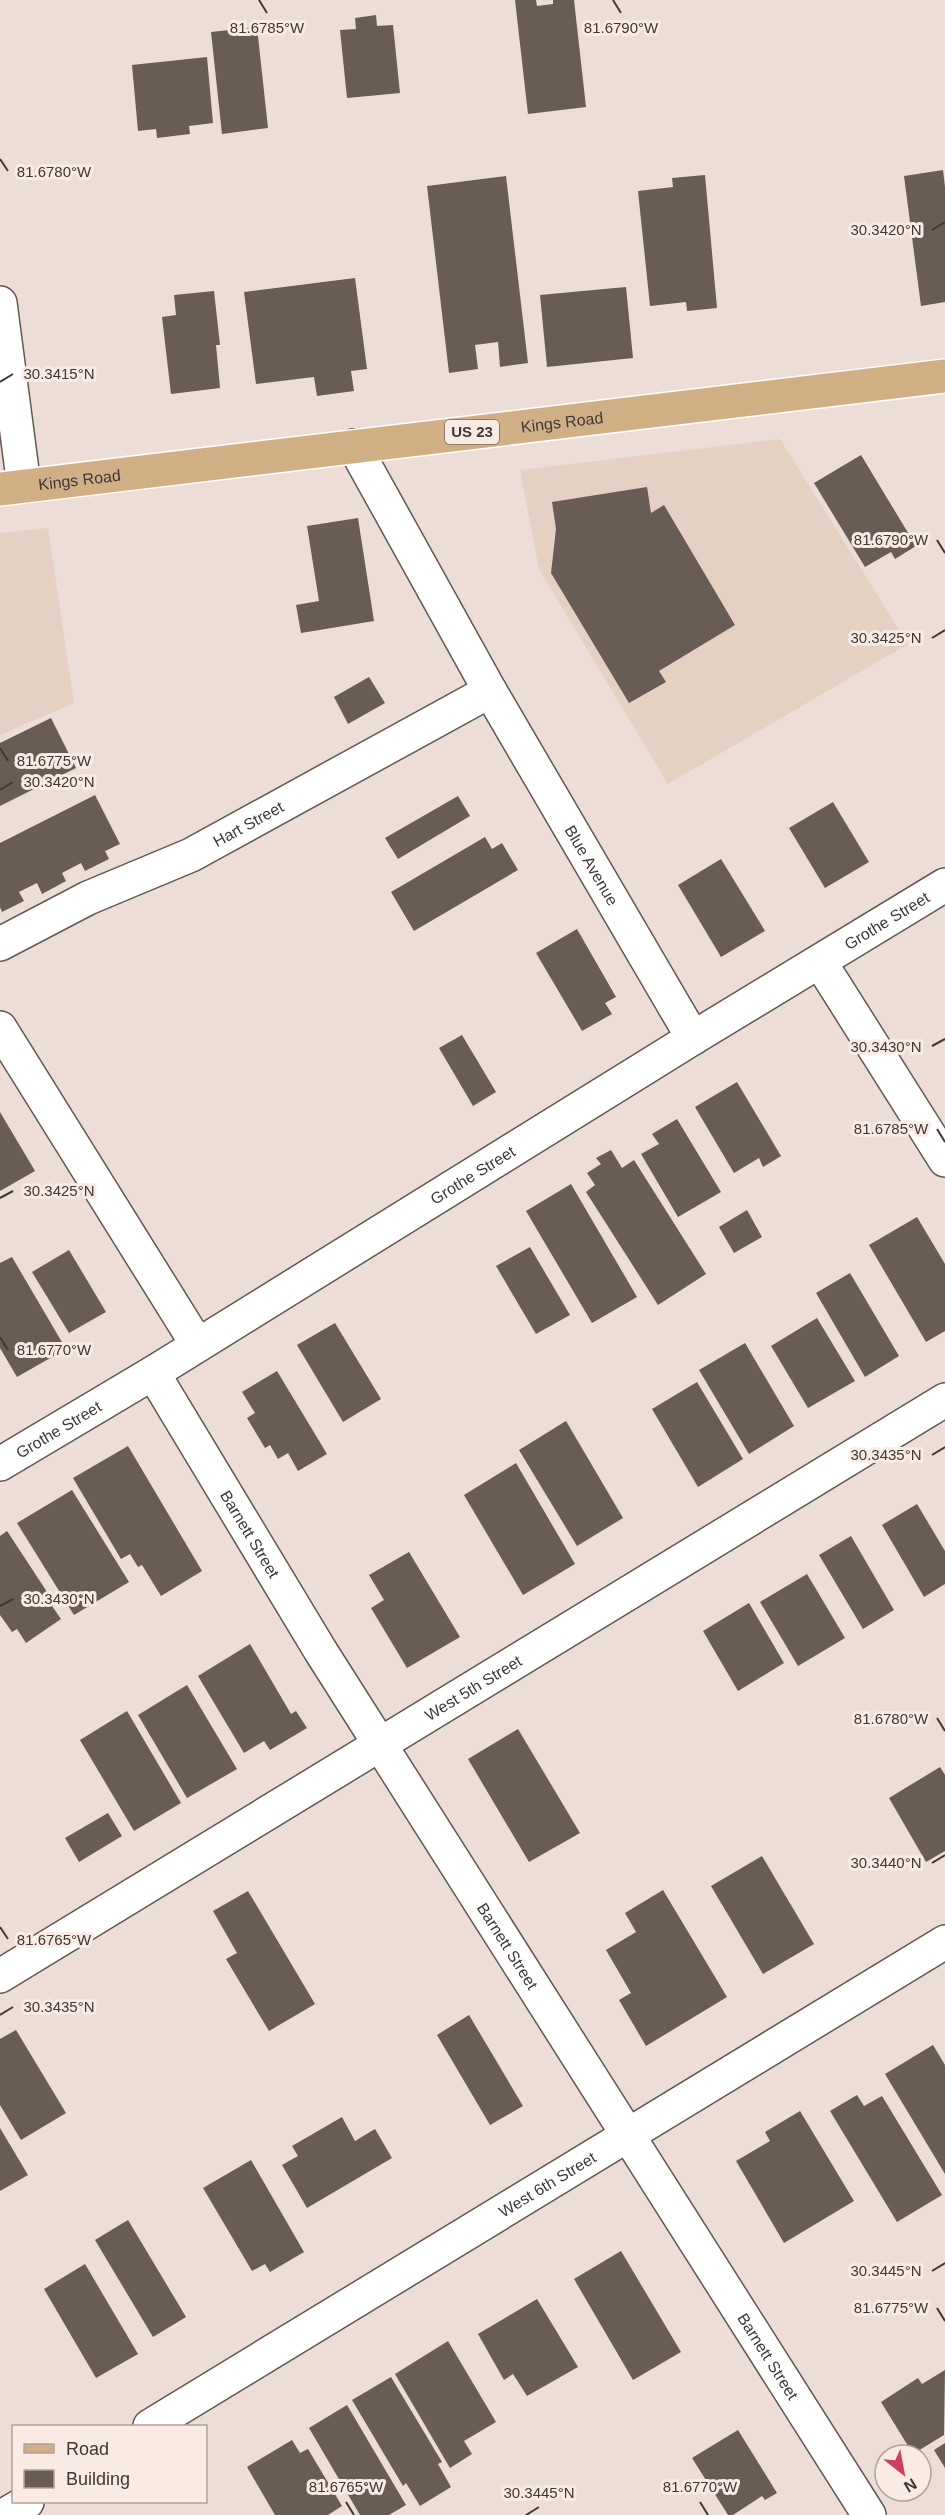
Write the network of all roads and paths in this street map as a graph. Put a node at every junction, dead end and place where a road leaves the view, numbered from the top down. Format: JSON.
{"nodes":[{"id":1,"x":0,"y":303,"type":"edge"},
{"id":2,"x":945,"y":376,"type":"edge"},
{"id":3,"x":354,"y":446,"type":"junction"},
{"id":4,"x":12,"y":487,"type":"edge"},
{"id":5,"x":490,"y":691,"type":"junction"},
{"id":6,"x":945,"y":885,"type":"edge"},
{"id":7,"x":0,"y":944,"type":"edge"},
{"id":8,"x":820,"y":962,"type":"junction"},
{"id":9,"x":0,"y":1028,"type":"edge"},
{"id":10,"x":693,"y":1038,"type":"junction"},
{"id":11,"x":945,"y":1160,"type":"edge"},
{"id":12,"x":197,"y":1344,"type":"junction"},
{"id":13,"x":153,"y":1372,"type":"junction"},
{"id":14,"x":945,"y":1400,"type":"edge"},
{"id":15,"x":0,"y":1464,"type":"edge"},
{"id":16,"x":380,"y":1744,"type":"junction"},
{"id":17,"x":945,"y":1941,"type":"edge"},
{"id":18,"x":0,"y":1976,"type":"edge"},
{"id":19,"x":629,"y":2134,"type":"junction"},
{"id":20,"x":153,"y":2425,"type":"edge"},
{"id":21,"x":25,"y":2503,"type":"edge"},
{"id":22,"x":5,"y":2515,"type":"edge"},
{"id":23,"x":869,"y":2515,"type":"edge"}],
"edges":[{"from":1,"to":4,"type":"street"},
{"from":2,"to":3,"type":"main road","name":"Kings Road","number":"US 23"},
{"from":3,"to":4,"type":"main road","name":"Kings Road","number":"US 23"},
{"from":3,"to":5,"type":"street","name":"Blue Avenue"},
{"from":5,"to":7,"type":"street","name":"Hart Street"},
{"from":5,"to":10,"type":"street","name":"Blue Avenue"},
{"from":6,"to":8,"type":"street","name":"Grothe Street"},
{"from":8,"to":10,"type":"street","name":"Grothe Street"},
{"from":8,"to":11,"type":"street"},
{"from":9,"to":12,"type":"street"},
{"from":10,"to":12,"type":"street","name":"Grothe Street"},
{"from":12,"to":13,"type":"street","name":"Grothe Street"},
{"from":13,"to":15,"type":"street","name":"Grothe Street"},
{"from":13,"to":16,"type":"street","name":"Barnett Street"},
{"from":14,"to":16,"type":"street","name":"West 5th Street"},
{"from":16,"to":18,"type":"street","name":"West 5th Street"},
{"from":16,"to":19,"type":"street","name":"Barnett Street"},
{"from":17,"to":19,"type":"street","name":"West 6th Street"},
{"from":19,"to":20,"type":"street","name":"West 6th Street"},
{"from":19,"to":23,"type":"street","name":"Barnett Street"},
{"from":21,"to":22,"type":"street"}]}
